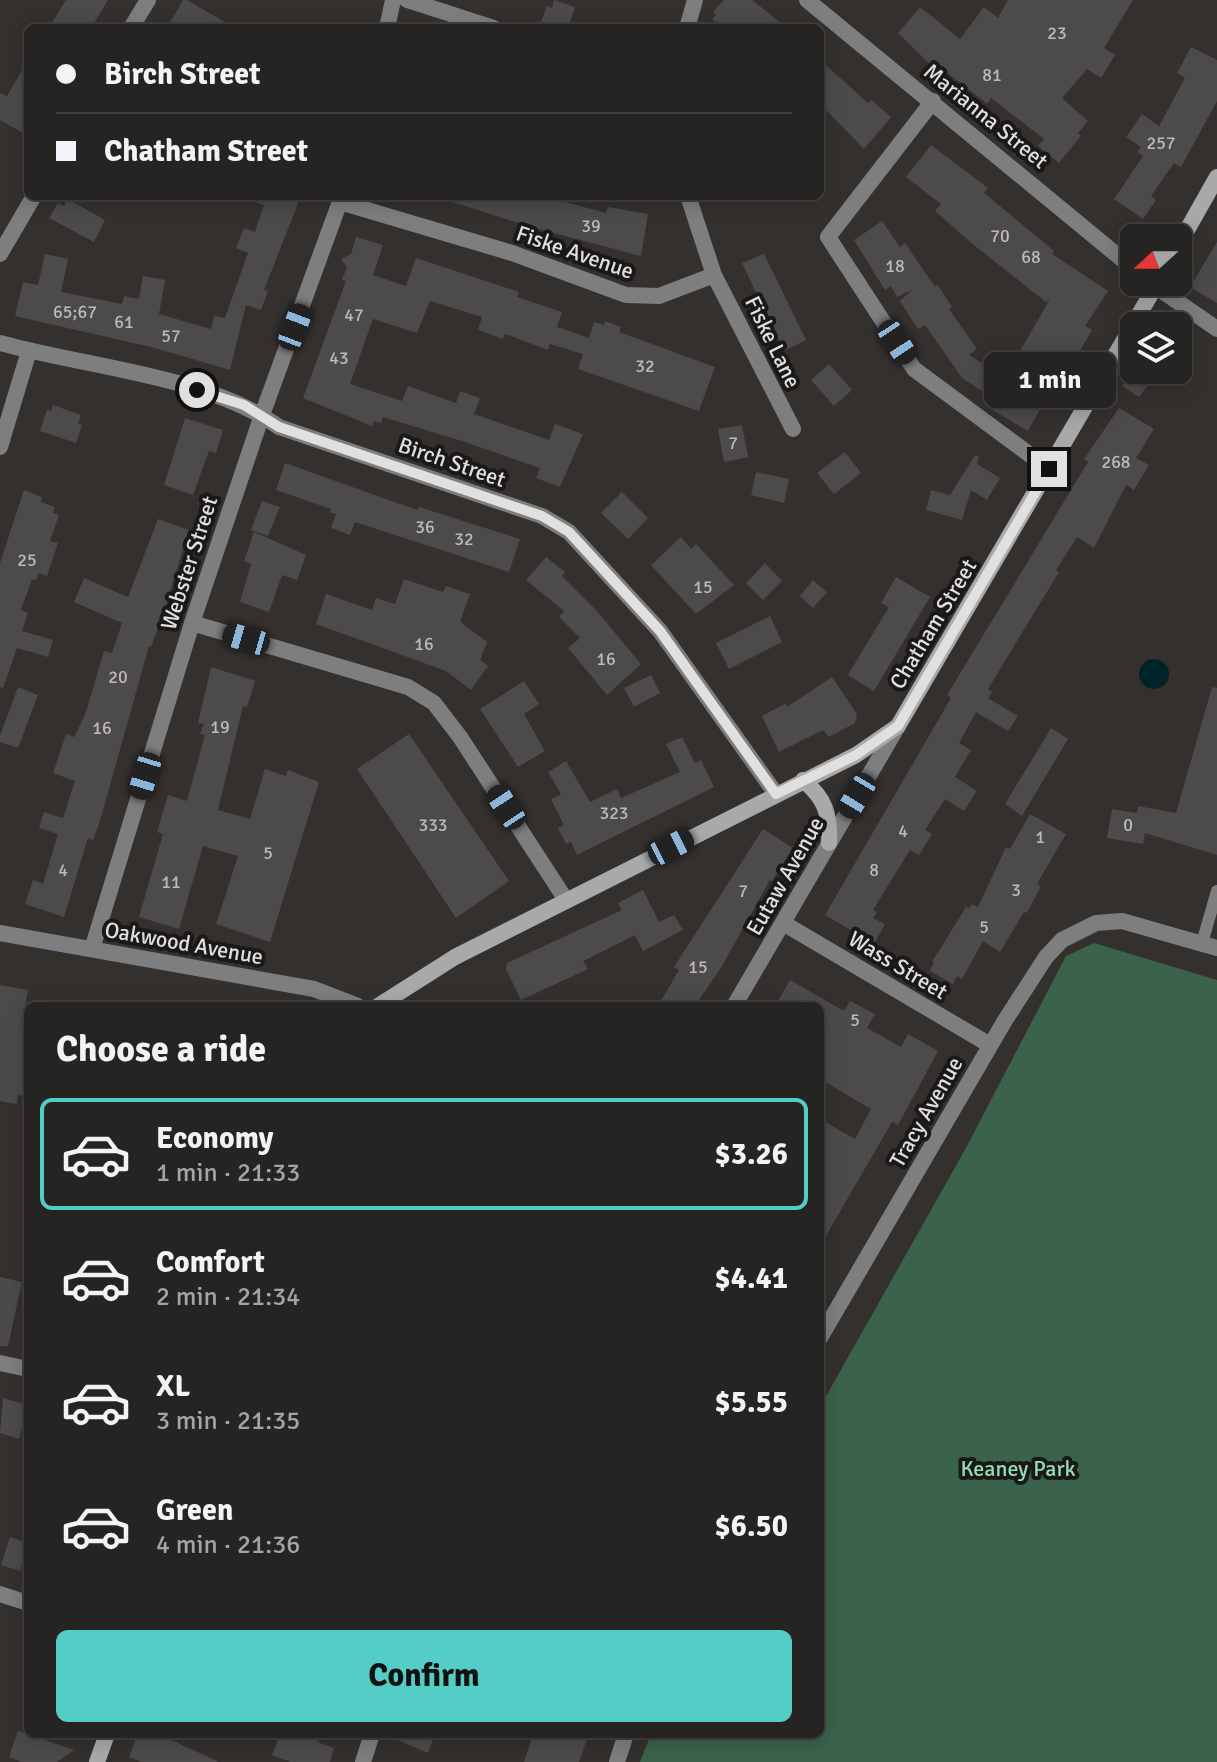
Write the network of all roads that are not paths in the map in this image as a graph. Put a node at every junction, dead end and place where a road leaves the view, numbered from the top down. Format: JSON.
{"nodes":[{"id":1,"x":148,"y":0,"type":"edge"},
{"id":2,"x":393,"y":0,"type":"edge"},
{"id":3,"x":407,"y":0,"type":"edge"},
{"id":4,"x":695,"y":0,"type":"edge"},
{"id":5,"x":807,"y":0,"type":"edge"},
{"id":6,"x":133,"y":24,"type":"edge"},
{"id":7,"x":388,"y":24,"type":"edge"},
{"id":8,"x":482,"y":24,"type":"edge"},
{"id":9,"x":688,"y":24,"type":"edge"},
{"id":10,"x":933,"y":101,"type":"junction"},
{"id":11,"x":1217,"y":177,"type":"edge"},
{"id":12,"x":32,"y":200,"type":"edge"},
{"id":13,"x":341,"y":200,"type":"edge"},
{"id":14,"x":344,"y":200,"type":"edge"},
{"id":15,"x":689,"y":200,"type":"edge"},
{"id":16,"x":1190,"y":224,"type":"edge"},
{"id":17,"x":0,"y":254,"type":"edge"},
{"id":18,"x":1120,"y":257,"type":"edge"},
{"id":19,"x":714,"y":275,"type":"junction"},
{"id":20,"x":1147,"y":296,"type":"edge"},
{"id":21,"x":1171,"y":296,"type":"edge"},
{"id":22,"x":1217,"y":329,"type":"edge"},
{"id":23,"x":0,"y":343,"type":"edge"},
{"id":24,"x":29,"y":351,"type":"junction"},
{"id":25,"x":262,"y":415,"type":"junction"},
{"id":26,"x":793,"y":429,"type":"dead end"},
{"id":27,"x":0,"y":447,"type":"edge"},
{"id":28,"x":1049,"y":469,"type":"junction"},
{"id":29,"x":192,"y":623,"type":"junction"},
{"id":30,"x":898,"y":726,"type":"junction"},
{"id":31,"x":803,"y":780,"type":"junction"},
{"id":32,"x":776,"y":794,"type":"junction"},
{"id":33,"x":829,"y":843,"type":"junction"},
{"id":34,"x":1217,"y":891,"type":"edge"},
{"id":35,"x":566,"y":900,"type":"junction"},
{"id":36,"x":783,"y":923,"type":"junction"},
{"id":37,"x":0,"y":933,"type":"edge"},
{"id":38,"x":1210,"y":946,"type":"edge"},
{"id":39,"x":92,"y":949,"type":"junction"},
{"id":40,"x":348,"y":1002,"type":"edge"},
{"id":41,"x":384,"y":1002,"type":"edge"},
{"id":42,"x":736,"y":1002,"type":"edge"},
{"id":43,"x":990,"y":1045,"type":"junction"},
{"id":44,"x":824,"y":1331,"type":"edge"},
{"id":45,"x":0,"y":1363,"type":"edge"},
{"id":46,"x":24,"y":1368,"type":"edge"},
{"id":47,"x":0,"y":1594,"type":"edge"},
{"id":48,"x":24,"y":1602,"type":"edge"},
{"id":49,"x":106,"y":1738,"type":"edge"},
{"id":50,"x":371,"y":1738,"type":"edge"},
{"id":51,"x":625,"y":1738,"type":"edge"},
{"id":52,"x":97,"y":1762,"type":"edge"},
{"id":53,"x":363,"y":1762,"type":"edge"},
{"id":54,"x":617,"y":1762,"type":"edge"}],
"edges":[{"from":1,"to":6,"type":"street"},
{"from":2,"to":7,"type":"street"},
{"from":3,"to":8,"type":"street"},
{"from":4,"to":9,"type":"street"},
{"from":5,"to":10,"type":"street","name":"Marianna Street"},
{"from":10,"to":18,"type":"street","name":"Marianna Street"},
{"from":10,"to":28,"type":"street"},
{"from":11,"to":16,"type":"main road"},
{"from":12,"to":17,"type":"street"},
{"from":13,"to":25,"type":"street","name":"Webster Street"},
{"from":14,"to":19,"type":"street","name":"Fiske Avenue"},
{"from":15,"to":19,"type":"street"},
{"from":19,"to":26,"type":"street","name":"Fiske Lane"},
{"from":20,"to":28,"type":"main road","name":"Chatham Street"},
{"from":21,"to":22,"type":"street"},
{"from":23,"to":24,"type":"street","name":"Birch Street"},
{"from":24,"to":25,"type":"street","name":"Birch Street"},
{"from":24,"to":27,"type":"street"},
{"from":25,"to":29,"type":"street","name":"Webster Street"},
{"from":25,"to":32,"type":"street","name":"Birch Street"},
{"from":28,"to":30,"type":"main road","name":"Chatham Street"},
{"from":29,"to":35,"type":"street"},
{"from":29,"to":39,"type":"street","name":"Webster Street"},
{"from":30,"to":31,"type":"main road","name":"Chatham Street"},
{"from":30,"to":33,"type":"street","name":"Eutaw Avenue"},
{"from":31,"to":32,"type":"main road","name":"Chatham Street"},
{"from":31,"to":33,"type":"main road"},
{"from":32,"to":35,"type":"main road","name":"Chatham Street"},
{"from":33,"to":36,"type":"street","name":"Eutaw Avenue"},
{"from":34,"to":38,"type":"lane"},
{"from":35,"to":41,"type":"main road","name":"Chatham Street"},
{"from":36,"to":42,"type":"street","name":"Eutaw Avenue"},
{"from":36,"to":43,"type":"street","name":"Wass Street"},
{"from":37,"to":39,"type":"street","name":"Oakwood Avenue"},
{"from":38,"to":43,"type":"street","name":"Tracy Avenue"},
{"from":39,"to":40,"type":"street","name":"Oakwood Avenue"},
{"from":43,"to":44,"type":"street","name":"Tracy Avenue"},
{"from":45,"to":46,"type":"street"},
{"from":47,"to":48,"type":"street"},
{"from":49,"to":52,"type":"main road"},
{"from":50,"to":53,"type":"street"},
{"from":51,"to":54,"type":"street"}]}
